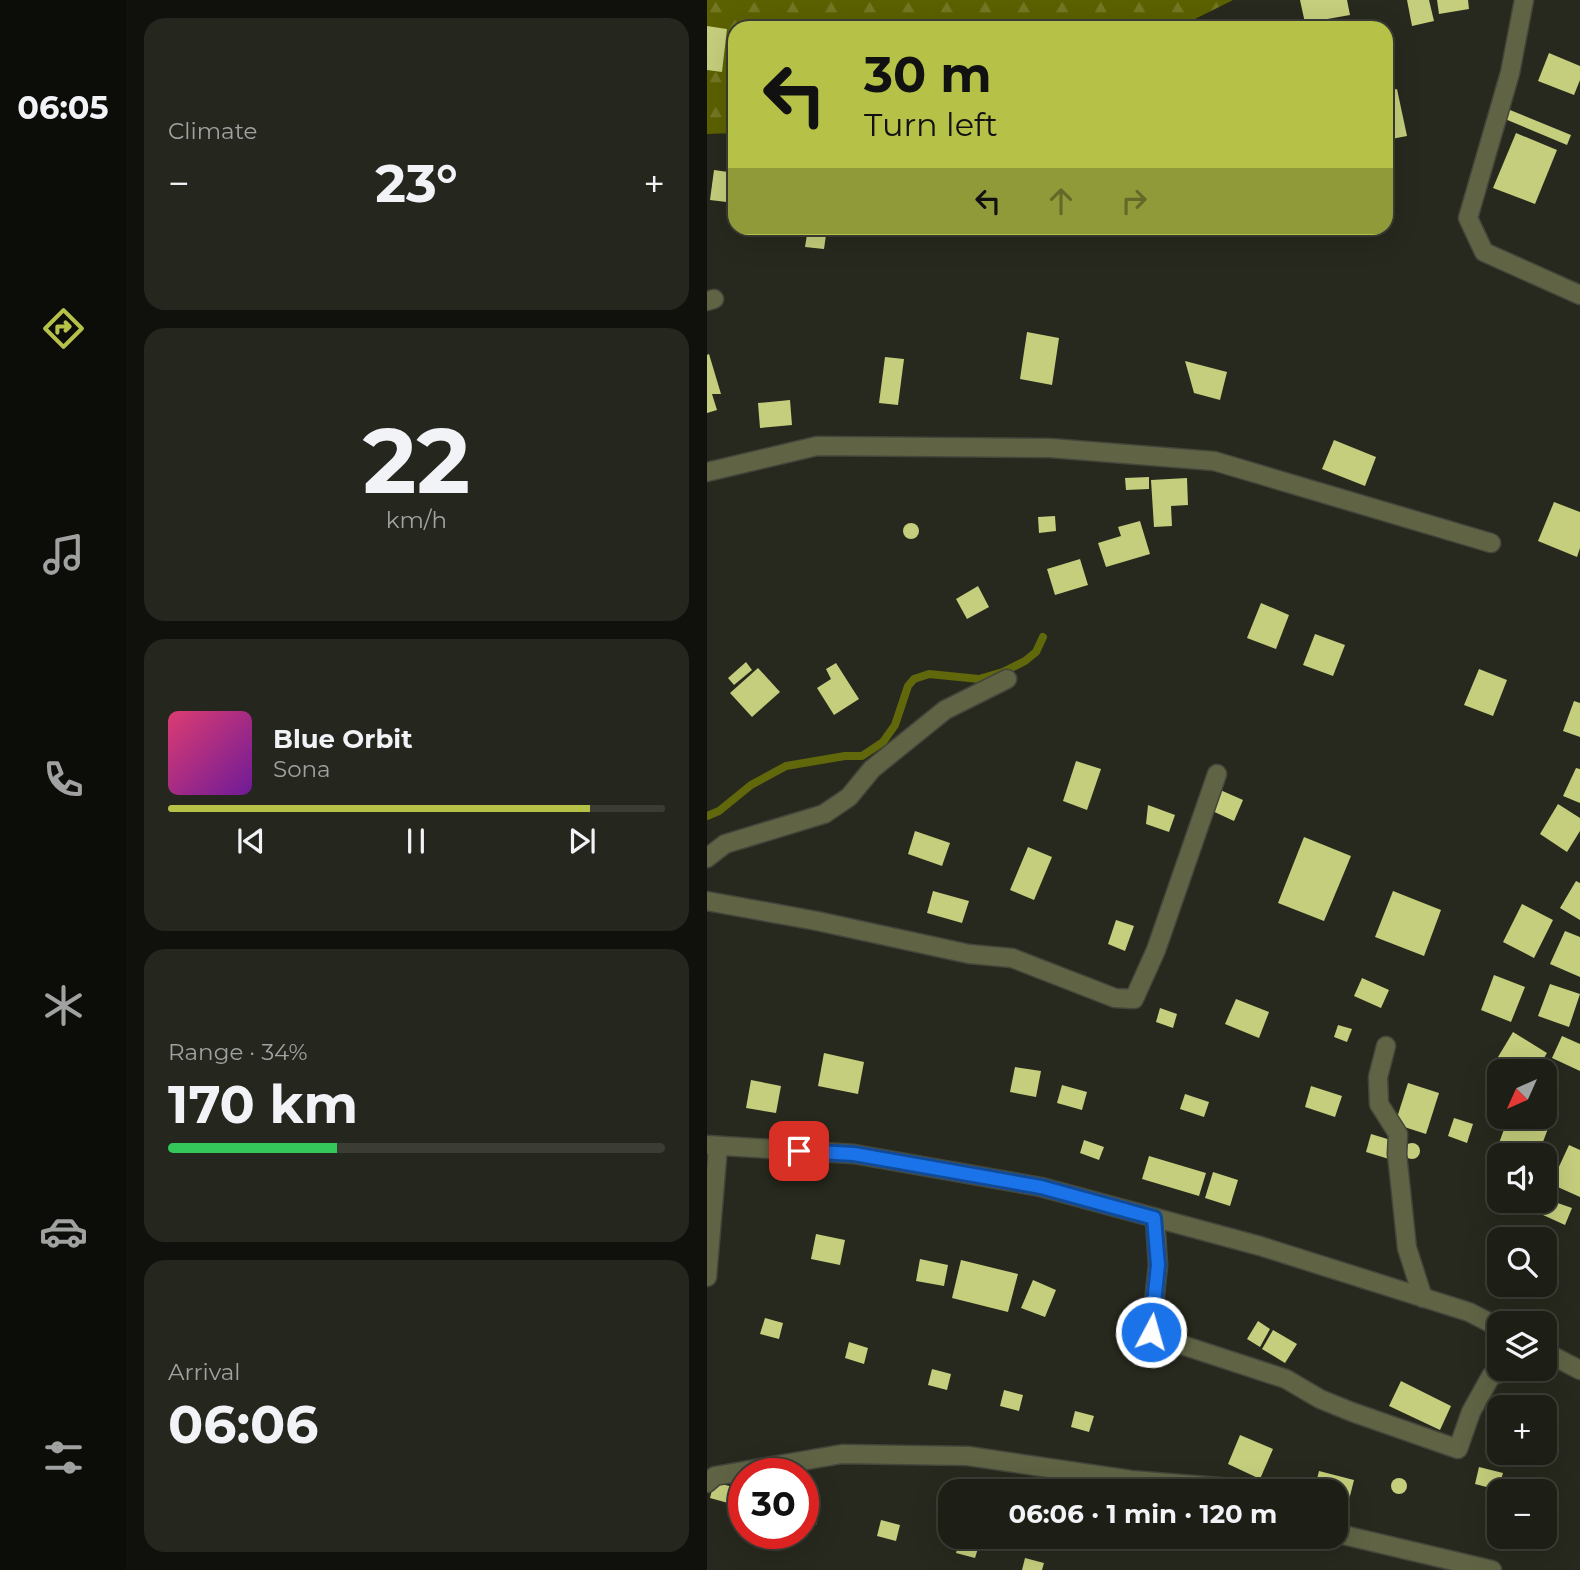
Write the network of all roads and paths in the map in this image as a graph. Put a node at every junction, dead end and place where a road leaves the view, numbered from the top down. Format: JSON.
{"nodes":[{"id":1,"x":1524,"y":0,"type":"edge"},
{"id":2,"x":1580,"y":295,"type":"edge"},
{"id":3,"x":707,"y":472,"type":"edge"},
{"id":4,"x":1492,"y":543,"type":"dead end"},
{"id":5,"x":1007,"y":679,"type":"dead end"},
{"id":6,"x":1217,"y":774,"type":"dead end"},
{"id":7,"x":707,"y":858,"type":"edge"},
{"id":8,"x":707,"y":901,"type":"edge"},
{"id":9,"x":1386,"y":1046,"type":"dead end"},
{"id":10,"x":712,"y":1146,"type":"edge"},
{"id":11,"x":1154,"y":1218,"type":"junction"},
{"id":12,"x":707,"y":1277,"type":"edge"},
{"id":13,"x":1423,"y":1298,"type":"junction"},
{"id":14,"x":1487,"y":1321,"type":"edge"},
{"id":15,"x":1557,"y":1358,"type":"edge"},
{"id":16,"x":1563,"y":1361,"type":"junction"},
{"id":17,"x":1557,"y":1362,"type":"edge"},
{"id":18,"x":1580,"y":1370,"type":"edge"},
{"id":19,"x":1488,"y":1381,"type":"edge"},
{"id":20,"x":1124,"y":1479,"type":"edge"},
{"id":21,"x":707,"y":1483,"type":"edge"},
{"id":22,"x":1348,"y":1536,"type":"edge"},
{"id":23,"x":1492,"y":1570,"type":"edge"}],
"edges":[{"from":1,"to":2,"type":"street"},
{"from":3,"to":4,"type":"street"},
{"from":5,"to":7,"type":"street"},
{"from":6,"to":8,"type":"street"},
{"from":9,"to":13,"type":"street"},
{"from":10,"to":11,"type":"street"},
{"from":10,"to":12,"type":"street"},
{"from":11,"to":13,"type":"street"},
{"from":11,"to":19,"type":"street"},
{"from":13,"to":14,"type":"street"},
{"from":15,"to":16,"type":"street"},
{"from":16,"to":17,"type":"street"},
{"from":16,"to":18,"type":"street"},
{"from":20,"to":21,"type":"street"},
{"from":22,"to":23,"type":"street"}]}
